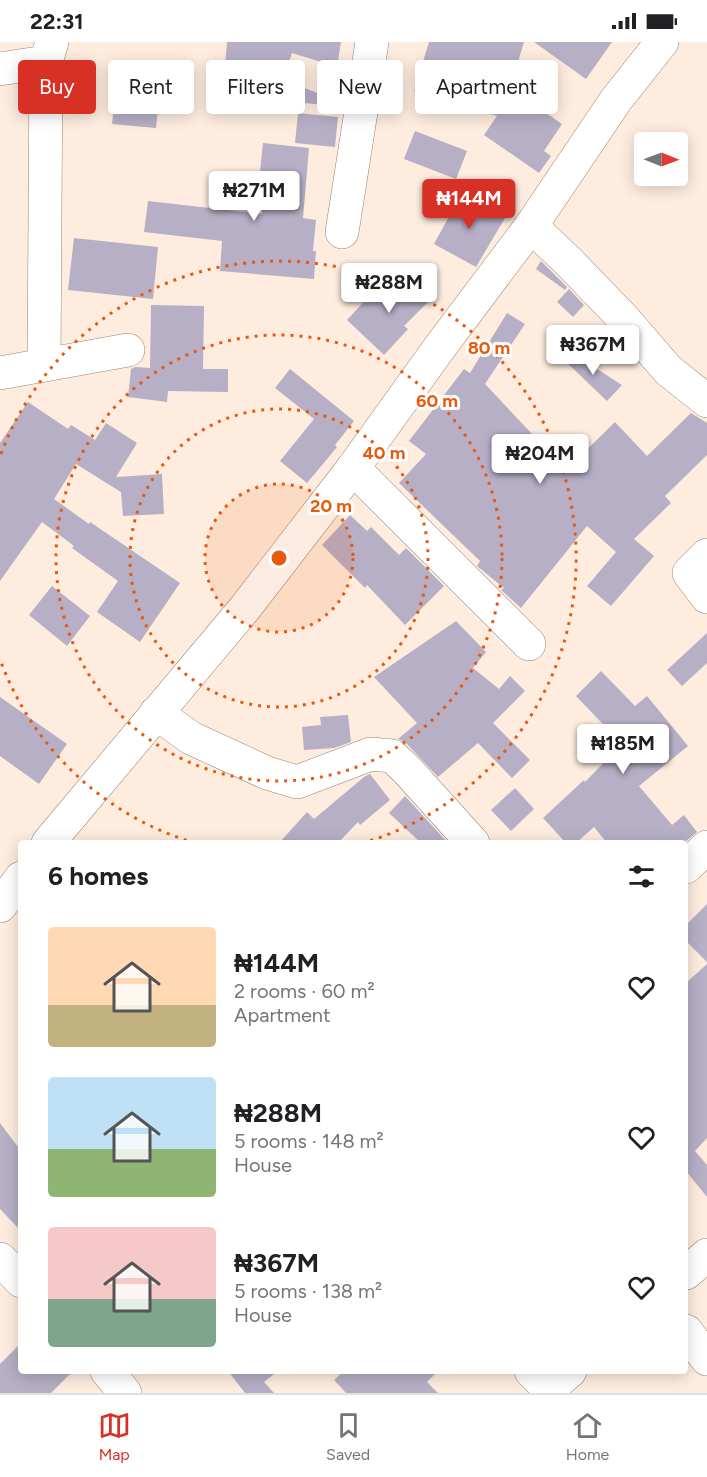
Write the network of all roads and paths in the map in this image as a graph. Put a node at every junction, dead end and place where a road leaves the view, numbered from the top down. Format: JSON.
{"nodes":[{"id":1,"x":372,"y":42,"type":"edge"},
{"id":2,"x":662,"y":42,"type":"edge"},
{"id":3,"x":49,"y":52,"type":"edge"},
{"id":4,"x":0,"y":69,"type":"edge"},
{"id":5,"x":531,"y":226,"type":"junction"},
{"id":6,"x":342,"y":232,"type":"dead end"},
{"id":7,"x":128,"y":350,"type":"dead end"},
{"id":8,"x":44,"y":365,"type":"junction"},
{"id":9,"x":0,"y":373,"type":"edge"},
{"id":10,"x":707,"y":401,"type":"edge"},
{"id":11,"x":354,"y":468,"type":"junction"},
{"id":12,"x":707,"y":555,"type":"edge"},
{"id":13,"x":707,"y":597,"type":"edge"},
{"id":14,"x":529,"y":644,"type":"dead end"},
{"id":15,"x":156,"y":713,"type":"junction"},
{"id":16,"x":50,"y":840,"type":"edge"},
{"id":17,"x":470,"y":840,"type":"edge"},
{"id":18,"x":707,"y":847,"type":"edge"},
{"id":19,"x":688,"y":865,"type":"edge"},
{"id":20,"x":18,"y":882,"type":"edge"},
{"id":21,"x":0,"y":906,"type":"edge"},
{"id":22,"x":707,"y":1255,"type":"edge"},
{"id":23,"x":0,"y":1259,"type":"edge"},
{"id":24,"x":688,"y":1271,"type":"edge"},
{"id":25,"x":18,"y":1278,"type":"edge"},
{"id":26,"x":688,"y":1333,"type":"edge"},
{"id":27,"x":707,"y":1359,"type":"edge"},
{"id":28,"x":109,"y":1374,"type":"edge"},
{"id":29,"x":125,"y":1393,"type":"edge"}],
"edges":[{"from":1,"to":6,"type":"street"},
{"from":2,"to":5,"type":"street"},
{"from":3,"to":4,"type":"street"},
{"from":3,"to":8,"type":"street"},
{"from":5,"to":10,"type":"street"},
{"from":5,"to":11,"type":"street"},
{"from":7,"to":8,"type":"street"},
{"from":8,"to":9,"type":"street"},
{"from":11,"to":14,"type":"street"},
{"from":11,"to":15,"type":"street"},
{"from":12,"to":13,"type":"street"},
{"from":15,"to":16,"type":"street"},
{"from":15,"to":17,"type":"street"},
{"from":18,"to":19,"type":"street"},
{"from":20,"to":21,"type":"street"},
{"from":22,"to":24,"type":"street"},
{"from":23,"to":25,"type":"street"},
{"from":26,"to":27,"type":"street"},
{"from":28,"to":29,"type":"street"}]}
